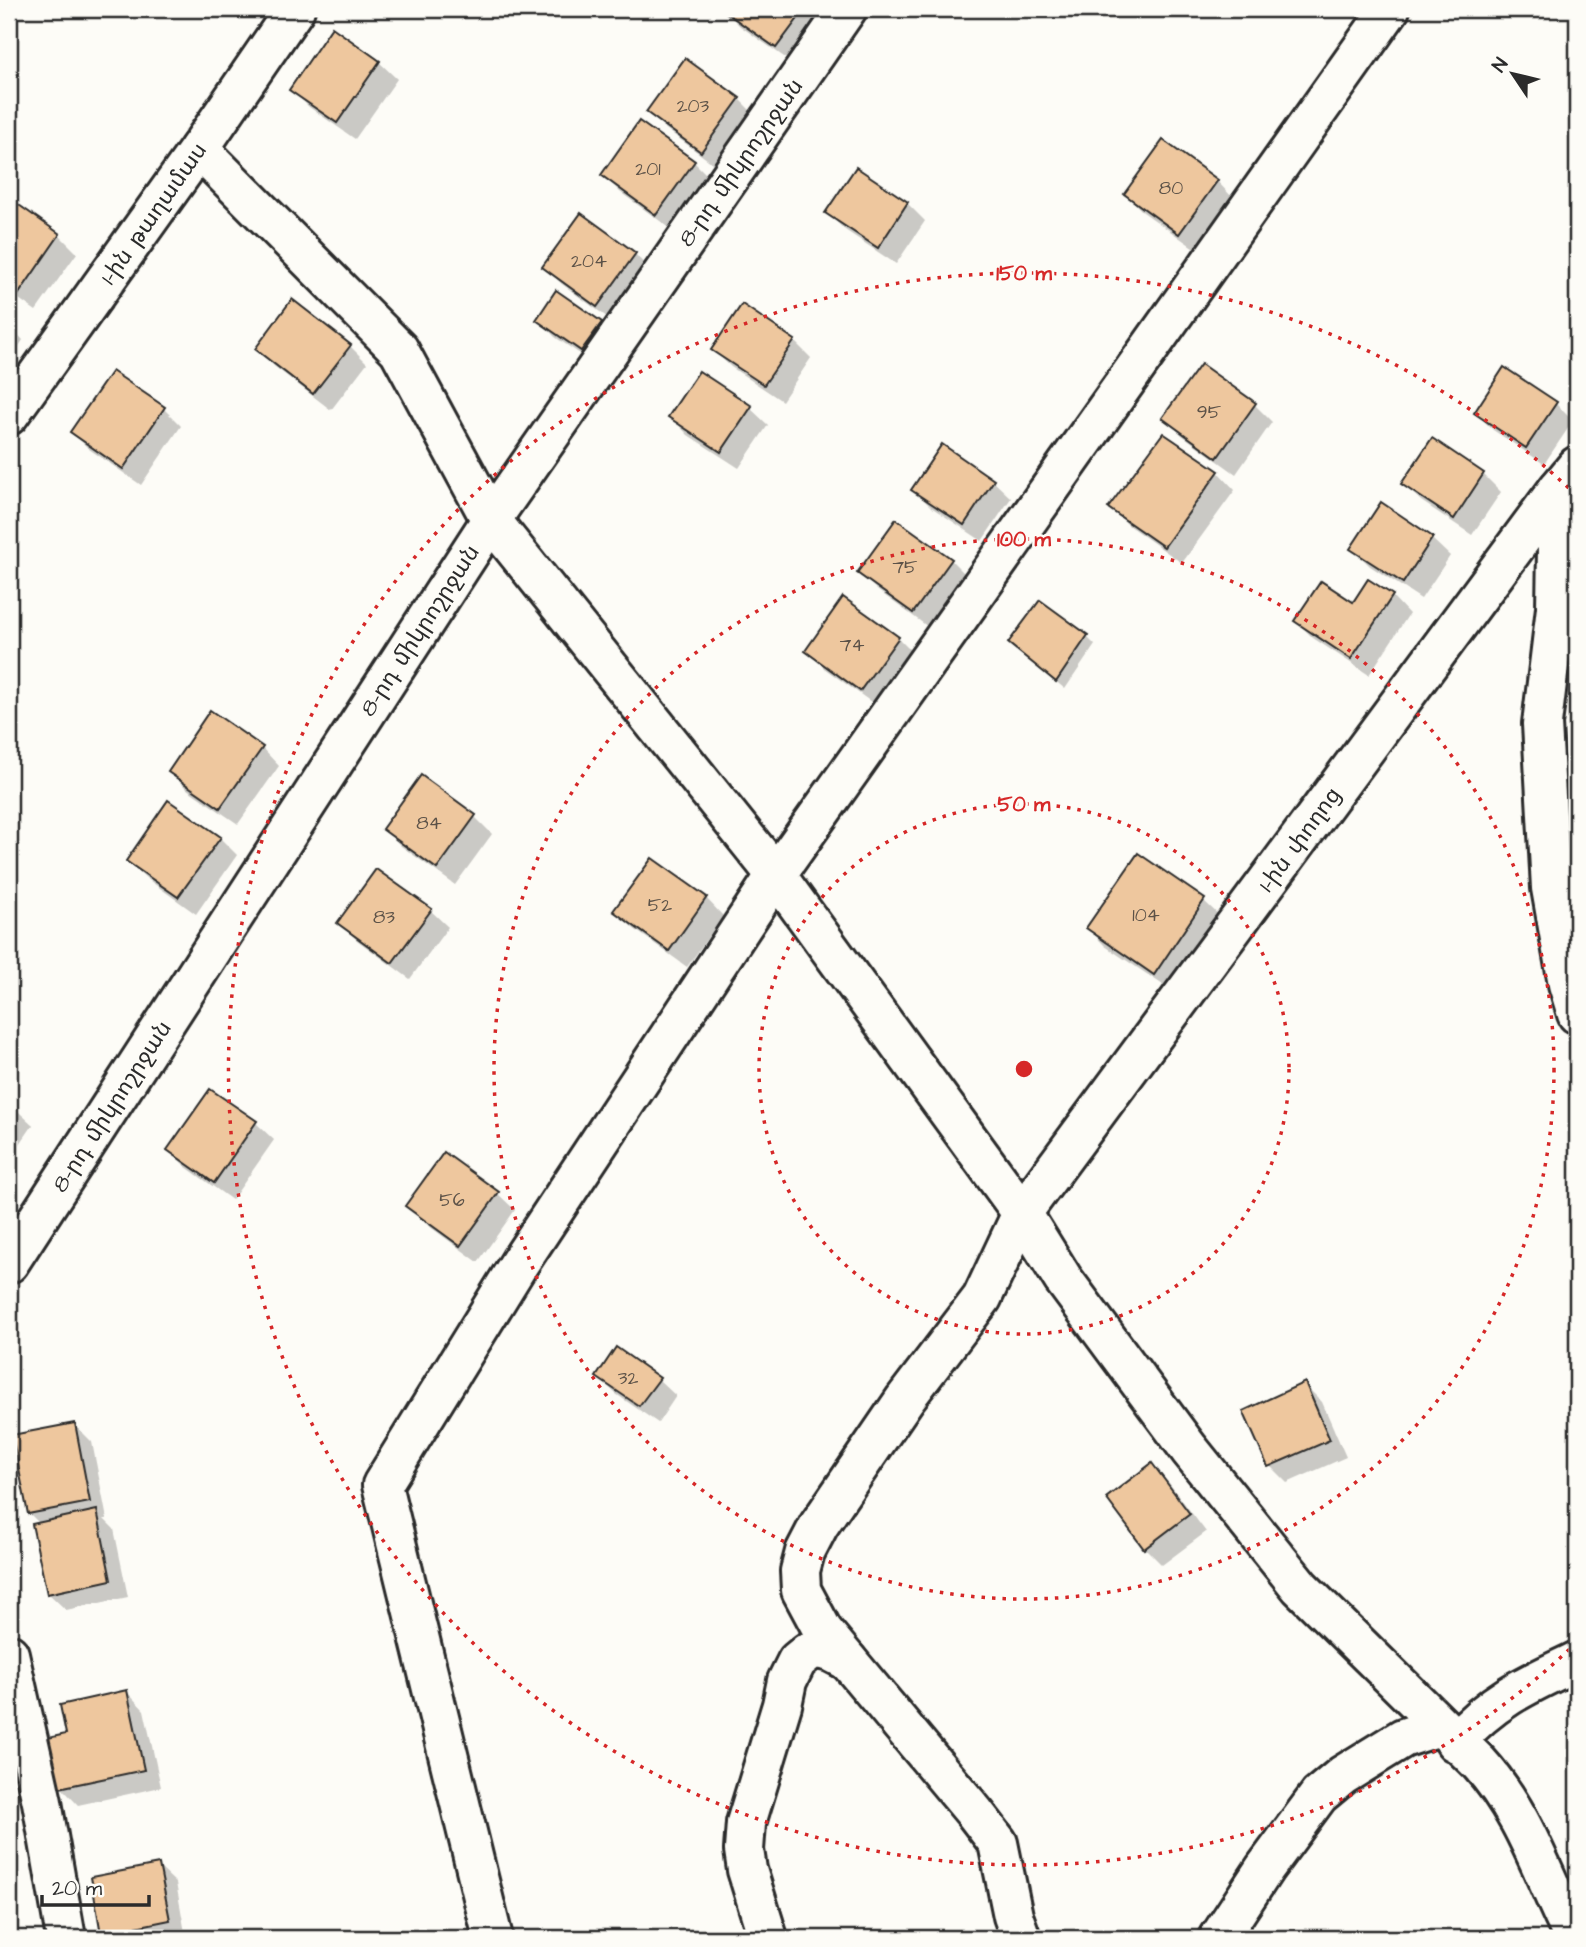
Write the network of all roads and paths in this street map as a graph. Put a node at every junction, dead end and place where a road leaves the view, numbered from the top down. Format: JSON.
{"nodes":[{"id":1,"x":295,"y":9,"type":"edge"},
{"id":2,"x":847,"y":9,"type":"edge"},
{"id":3,"x":1390,"y":9,"type":"edge"},
{"id":4,"x":199,"y":149,"type":"junction"},
{"id":5,"x":9,"y":415,"type":"edge"},
{"id":6,"x":1568,"y":477,"type":"edge"},
{"id":7,"x":491,"y":520,"type":"junction"},
{"id":8,"x":776,"y":875,"type":"junction"},
{"id":9,"x":1577,"y":1014,"type":"edge"},
{"id":10,"x":1022,"y":1213,"type":"junction"},
{"id":11,"x":9,"y":1263,"type":"edge"},
{"id":12,"x":801,"y":1590,"type":"junction"},
{"id":13,"x":9,"y":1654,"type":"edge"},
{"id":14,"x":848,"y":1661,"type":"junction"},
{"id":15,"x":1577,"y":1661,"type":"edge"},
{"id":16,"x":787,"y":1681,"type":"junction"},
{"id":17,"x":1447,"y":1734,"type":"junction"},
{"id":18,"x":65,"y":1938,"type":"edge"},
{"id":19,"x":493,"y":1938,"type":"edge"},
{"id":20,"x":768,"y":1938,"type":"edge"},
{"id":21,"x":1021,"y":1938,"type":"edge"},
{"id":22,"x":1219,"y":1938,"type":"edge"},
{"id":23,"x":1574,"y":1938,"type":"edge"}],
"edges":[{"from":1,"to":4,"type":"street","name":"1-ին թաղամաս"},
{"from":2,"to":7,"type":"street","name":"8-րդ միկրոշրջան"},
{"from":3,"to":8,"type":"street"},
{"from":4,"to":5,"type":"street","name":"1-ին թաղամաս"},
{"from":4,"to":7,"type":"street"},
{"from":6,"to":9,"type":"street"},
{"from":6,"to":10,"type":"street","name":"1-ին փողոց"},
{"from":7,"to":8,"type":"street"},
{"from":7,"to":11,"type":"street","name":"8-րդ միկրոշրջան"},
{"from":8,"to":10,"type":"street"},
{"from":8,"to":19,"type":"street"},
{"from":10,"to":12,"type":"street","name":"1-ին փողոց"},
{"from":10,"to":17,"type":"street"},
{"from":12,"to":14,"type":"street"},
{"from":12,"to":16,"type":"street","name":"1-ին փողոց"},
{"from":13,"to":18,"type":"street"},
{"from":14,"to":16,"type":"street"},
{"from":14,"to":21,"type":"street"},
{"from":15,"to":17,"type":"street"},
{"from":16,"to":20,"type":"street","name":"1-ին փողոց"},
{"from":17,"to":22,"type":"street"},
{"from":17,"to":23,"type":"street"}]}
